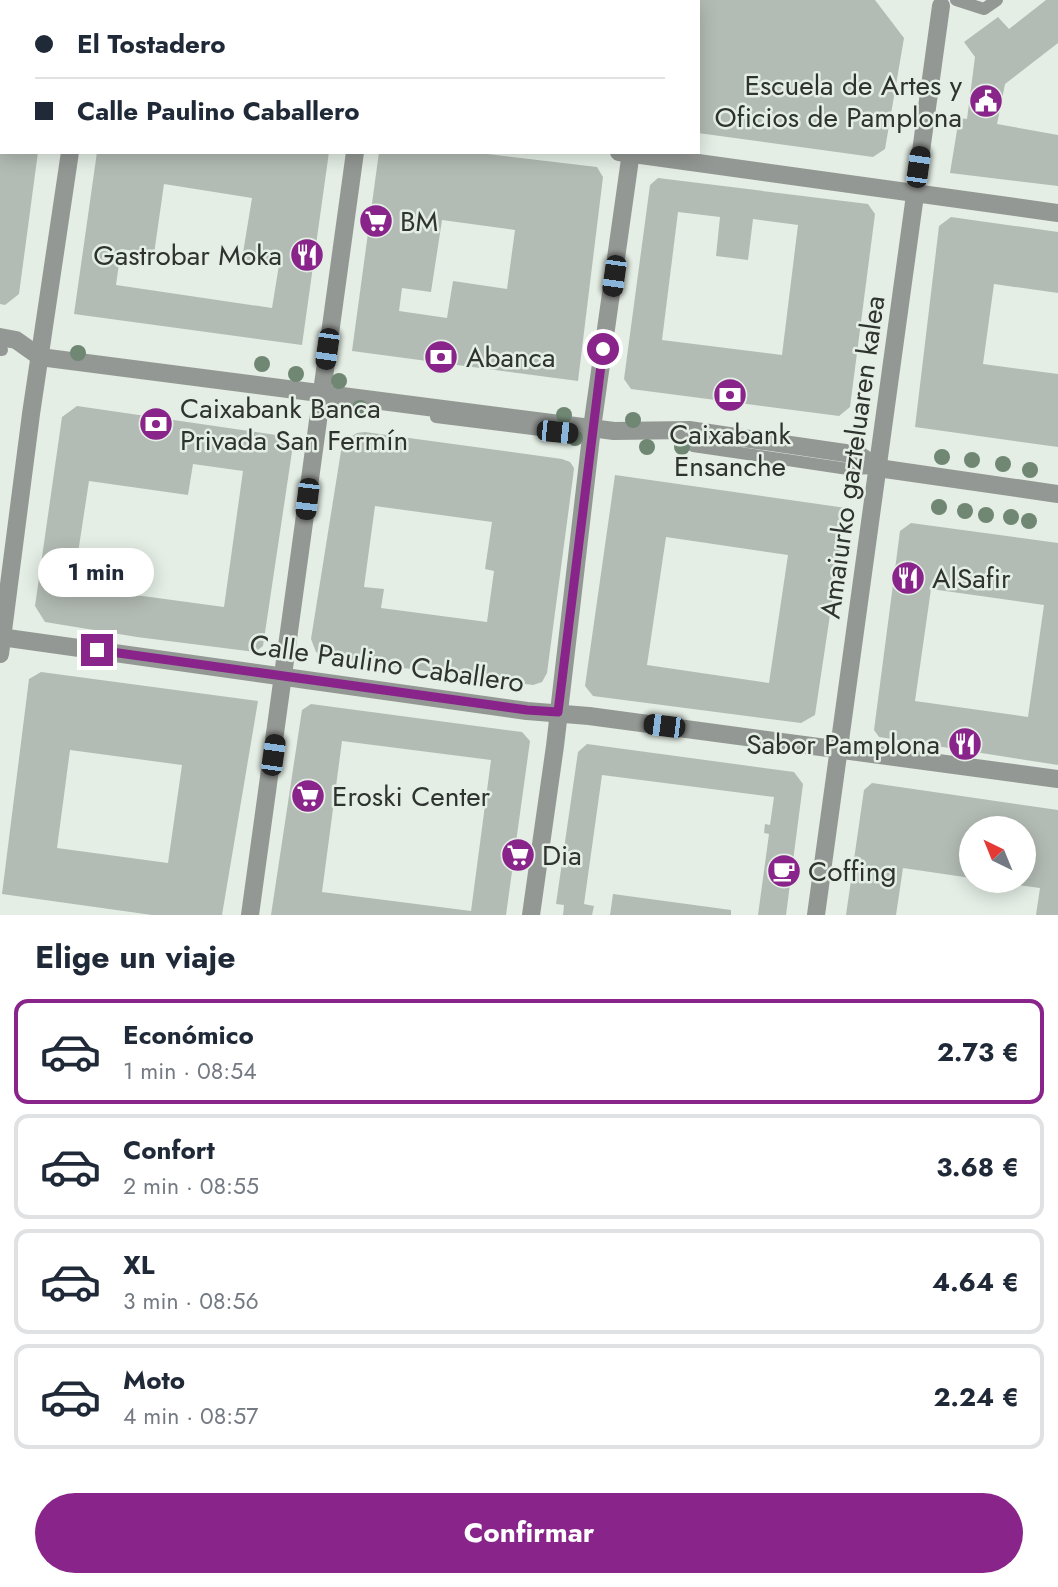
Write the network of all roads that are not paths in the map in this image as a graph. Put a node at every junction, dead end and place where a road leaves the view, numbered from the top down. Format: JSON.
{"nodes":[{"id":1,"x":997,"y":0,"type":"edge"},
{"id":2,"x":946,"y":1,"type":"edge"},
{"id":3,"x":70,"y":154,"type":"edge"},
{"id":4,"x":355,"y":154,"type":"edge"},
{"id":5,"x":627,"y":154,"type":"edge"},
{"id":6,"x":634,"y":154,"type":"edge"},
{"id":7,"x":914,"y":194,"type":"junction"},
{"id":8,"x":1058,"y":213,"type":"edge"},
{"id":9,"x":1,"y":346,"type":"edge"},
{"id":10,"x":40,"y":357,"type":"junction"},
{"id":11,"x":321,"y":394,"type":"junction"},
{"id":12,"x":422,"y":415,"type":"dead end"},
{"id":13,"x":592,"y":432,"type":"junction"},
{"id":14,"x":694,"y":446,"type":"dead end"},
{"id":15,"x":878,"y":468,"type":"junction"},
{"id":16,"x":1058,"y":494,"type":"edge"},
{"id":17,"x":1,"y":643,"type":"edge"},
{"id":18,"x":284,"y":676,"type":"junction"},
{"id":19,"x":558,"y":712,"type":"junction"},
{"id":20,"x":838,"y":748,"type":"junction"},
{"id":21,"x":1058,"y":779,"type":"edge"},
{"id":22,"x":250,"y":915,"type":"edge"},
{"id":23,"x":531,"y":915,"type":"edge"},
{"id":24,"x":816,"y":915,"type":"edge"}],
"edges":[{"from":1,"to":2,"type":"lane"},
{"from":2,"to":7,"type":"street","name":"Amaiurko gazteluaren kalea"},
{"from":3,"to":10,"type":"street"},
{"from":4,"to":11,"type":"street"},
{"from":5,"to":13,"type":"street"},
{"from":6,"to":7,"type":"street"},
{"from":7,"to":8,"type":"street"},
{"from":7,"to":15,"type":"street","name":"Amaiurko gazteluaren kalea"},
{"from":9,"to":10,"type":"street"},
{"from":10,"to":11,"type":"street"},
{"from":10,"to":17,"type":"street"},
{"from":11,"to":13,"type":"street"},
{"from":11,"to":18,"type":"street"},
{"from":12,"to":13,"type":"lane"},
{"from":13,"to":15,"type":"street"},
{"from":13,"to":19,"type":"street"},
{"from":14,"to":15,"type":"lane"},
{"from":15,"to":16,"type":"street"},
{"from":15,"to":20,"type":"street","name":"Amaiurko gazteluaren kalea"},
{"from":17,"to":18,"type":"street","name":"Calle Paulino Caballero"},
{"from":18,"to":19,"type":"street","name":"Calle Paulino Caballero"},
{"from":18,"to":22,"type":"street"},
{"from":19,"to":20,"type":"street","name":"Calle Paulino Caballero"},
{"from":19,"to":23,"type":"street"},
{"from":20,"to":21,"type":"street","name":"Calle Paulino Caballero"},
{"from":20,"to":24,"type":"street","name":"Amaiurko gazteluaren kalea"}]}
